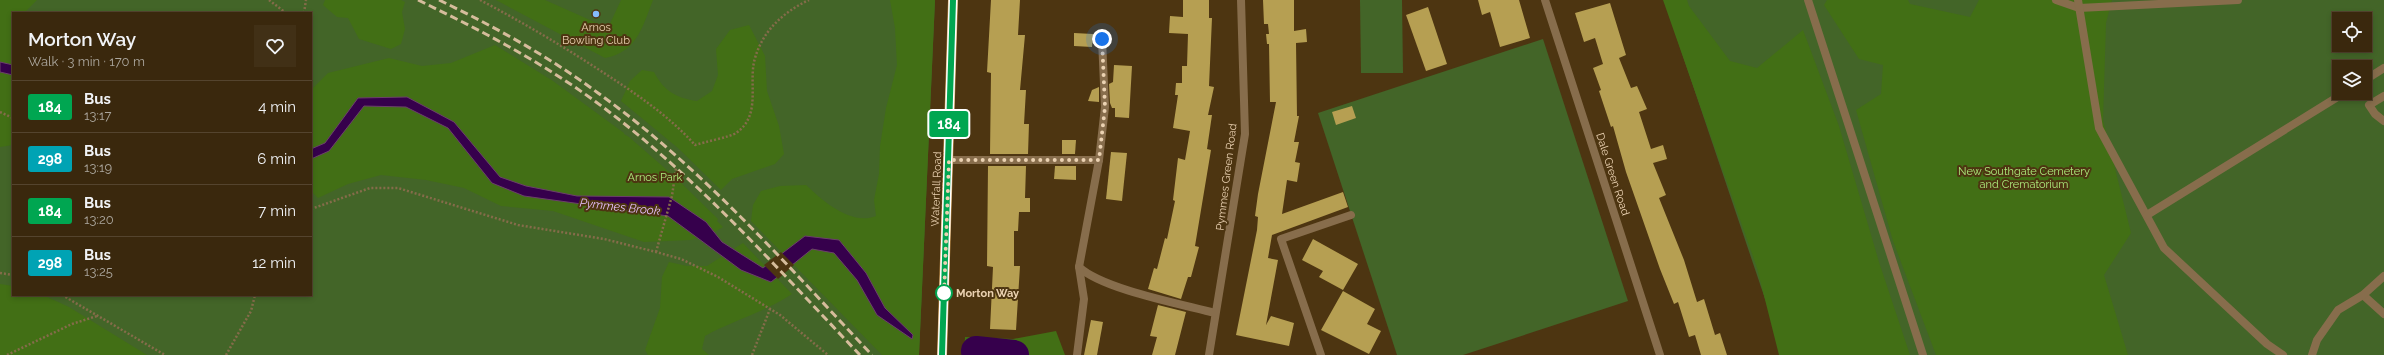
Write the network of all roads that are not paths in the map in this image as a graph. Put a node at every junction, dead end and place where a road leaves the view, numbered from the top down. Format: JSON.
{"nodes":[{"id":1,"x":953,"y":0,"type":"edge"},
{"id":2,"x":1241,"y":0,"type":"edge"},
{"id":3,"x":1545,"y":0,"type":"edge"},
{"id":4,"x":1808,"y":0,"type":"edge"},
{"id":5,"x":2056,"y":0,"type":"edge"},
{"id":6,"x":2238,"y":0,"type":"edge"},
{"id":7,"x":2078,"y":4,"type":"edge"},
{"id":8,"x":1102,"y":39,"type":"dead end"},
{"id":9,"x":2384,"y":68,"type":"edge"},
{"id":10,"x":2372,"y":76,"type":"edge"},
{"id":11,"x":2384,"y":96,"type":"edge"},
{"id":12,"x":2333,"y":100,"type":"edge"},
{"id":13,"x":2384,"y":121,"type":"edge"},
{"id":14,"x":949,"y":160,"type":"junction"},
{"id":15,"x":1099,"y":160,"type":"junction"},
{"id":16,"x":1352,"y":215,"type":"dead end"},
{"id":17,"x":2147,"y":215,"type":"junction"},
{"id":18,"x":1079,"y":267,"type":"junction"},
{"id":19,"x":2384,"y":276,"type":"edge"},
{"id":20,"x":2362,"y":294,"type":"junction"},
{"id":21,"x":1215,"y":313,"type":"junction"},
{"id":22,"x":2384,"y":314,"type":"edge"},
{"id":23,"x":942,"y":355,"type":"edge"},
{"id":24,"x":1077,"y":355,"type":"edge"},
{"id":25,"x":1209,"y":355,"type":"edge"},
{"id":26,"x":1321,"y":355,"type":"edge"},
{"id":27,"x":1660,"y":355,"type":"edge"},
{"id":28,"x":1923,"y":355,"type":"edge"},
{"id":29,"x":2283,"y":355,"type":"edge"},
{"id":30,"x":2312,"y":355,"type":"edge"}],
"edges":[{"from":1,"to":14,"type":"main road","name":"Waterfall Road"},
{"from":2,"to":21,"type":"street","name":"Pymmes Green Road"},
{"from":3,"to":27,"type":"street","name":"Dale Green Road"},
{"from":4,"to":28,"type":"street"},
{"from":5,"to":7,"type":"street"},
{"from":6,"to":7,"type":"street"},
{"from":7,"to":17,"type":"street"},
{"from":8,"to":15,"type":"street"},
{"from":9,"to":10,"type":"street"},
{"from":11,"to":13,"type":"street"},
{"from":12,"to":17,"type":"street"},
{"from":14,"to":15,"type":"street"},
{"from":14,"to":23,"type":"main road","name":"Waterfall Road"},
{"from":15,"to":18,"type":"street"},
{"from":16,"to":26,"type":"street"},
{"from":17,"to":29,"type":"street"},
{"from":18,"to":21,"type":"street"},
{"from":18,"to":24,"type":"street"},
{"from":19,"to":20,"type":"street"},
{"from":20,"to":22,"type":"street"},
{"from":20,"to":30,"type":"street"},
{"from":21,"to":25,"type":"street","name":"Pymmes Green Road"}]}
